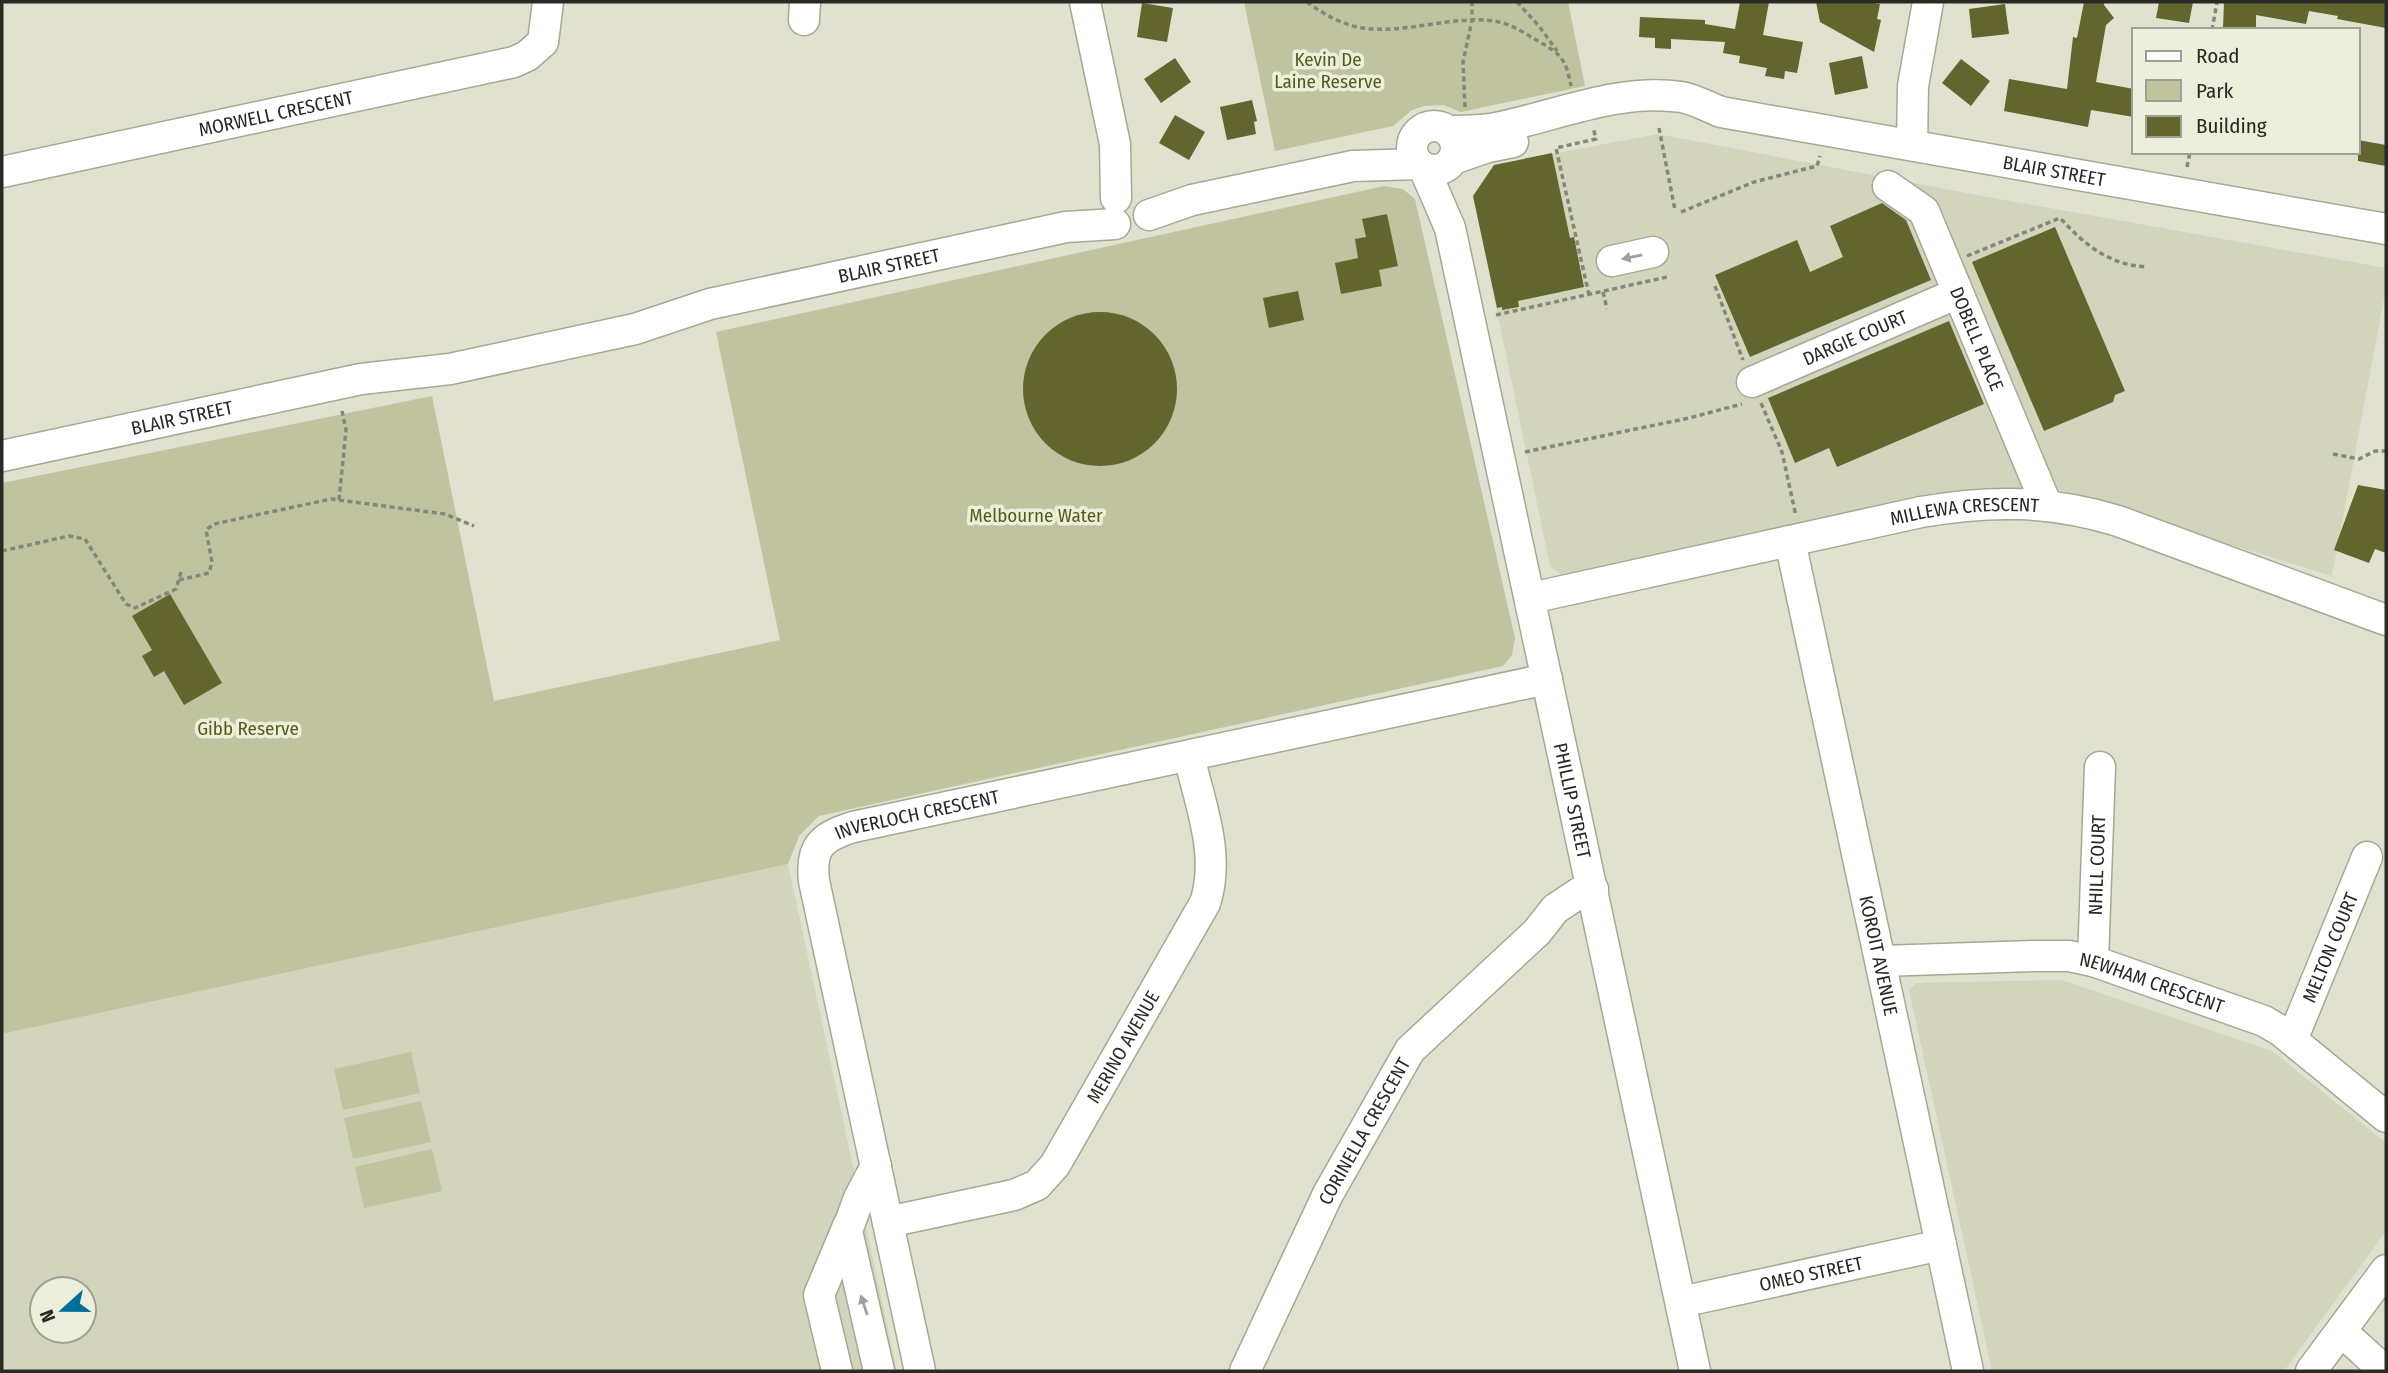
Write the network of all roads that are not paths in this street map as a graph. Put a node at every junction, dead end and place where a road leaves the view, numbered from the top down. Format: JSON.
{"nodes":[{"id":1,"x":548,"y":2,"type":"edge"},
{"id":2,"x":1084,"y":2,"type":"edge"},
{"id":3,"x":1928,"y":2,"type":"edge"},
{"id":4,"x":1903,"y":144,"type":"junction"},
{"id":5,"x":1439,"y":149,"type":"junction"},
{"id":6,"x":2,"y":172,"type":"edge"},
{"id":7,"x":1888,"y":186,"type":"dead end"},
{"id":8,"x":1129,"y":205,"type":"junction"},
{"id":9,"x":2386,"y":229,"type":"edge"},
{"id":10,"x":1612,"y":261,"type":"dead end"},
{"id":11,"x":1660,"y":264,"type":"road end"},
{"id":12,"x":1958,"y":293,"type":"junction"},
{"id":13,"x":1755,"y":390,"type":"road end"},
{"id":14,"x":2,"y":456,"type":"edge"},
{"id":15,"x":2047,"y":506,"type":"junction"},
{"id":16,"x":1796,"y":539,"type":"junction"},
{"id":17,"x":1531,"y":598,"type":"junction"},
{"id":18,"x":2386,"y":620,"type":"edge"},
{"id":19,"x":1547,"y":679,"type":"junction"},
{"id":20,"x":1189,"y":756,"type":"junction"},
{"id":21,"x":2099,"y":766,"type":"dead end"},
{"id":22,"x":2367,"y":857,"type":"dead end"},
{"id":23,"x":1593,"y":889,"type":"junction"},
{"id":24,"x":1599,"y":918,"type":"junction"},
{"id":25,"x":1537,"y":932,"type":"junction"},
{"id":26,"x":1881,"y":961,"type":"junction"},
{"id":27,"x":2092,"y":961,"type":"junction"},
{"id":28,"x":2292,"y":1040,"type":"junction"},
{"id":29,"x":2386,"y":1116,"type":"edge"},
{"id":30,"x":876,"y":1166,"type":"junction"},
{"id":31,"x":888,"y":1222,"type":"junction"},
{"id":32,"x":848,"y":1224,"type":"junction"},
{"id":33,"x":1941,"y":1245,"type":"junction"},
{"id":34,"x":832,"y":1261,"type":"junction"},
{"id":35,"x":2386,"y":1270,"type":"edge"},
{"id":36,"x":1682,"y":1302,"type":"junction"},
{"id":37,"x":2341,"y":1331,"type":"junction"},
{"id":38,"x":836,"y":1371,"type":"edge"},
{"id":39,"x":858,"y":1371,"type":"edge"},
{"id":40,"x":879,"y":1371,"type":"edge"},
{"id":41,"x":920,"y":1371,"type":"edge"},
{"id":42,"x":1245,"y":1371,"type":"edge"},
{"id":43,"x":1695,"y":1371,"type":"edge"},
{"id":44,"x":1968,"y":1371,"type":"edge"},
{"id":45,"x":2311,"y":1371,"type":"edge"},
{"id":46,"x":2385,"y":1371,"type":"edge"}],
"edges":[{"from":1,"to":6,"type":"street","name":"MORWELL CRESCENT"},
{"from":2,"to":8,"type":"street"},
{"from":3,"to":4,"type":"street"},
{"from":4,"to":5,"type":"street","name":"BLAIR STREET"},
{"from":4,"to":9,"type":"street","name":"BLAIR STREET"},
{"from":5,"to":8,"type":"street","name":"BLAIR STREET"},
{"from":5,"to":17,"type":"street","name":"PHILLIP STREET"},
{"from":7,"to":12,"type":"street","name":"DOBELL PLACE"},
{"from":8,"to":14,"type":"street","name":"BLAIR STREET"},
{"from":11,"to":10,"type":"street","one_way":true},
{"from":12,"to":13,"type":"street","name":"DARGIE COURT"},
{"from":12,"to":15,"type":"street","name":"DOBELL PLACE"},
{"from":15,"to":16,"type":"street","name":"MILLEWA CRESCENT"},
{"from":15,"to":18,"type":"street","name":"MILLEWA CRESCENT"},
{"from":16,"to":17,"type":"street","name":"MILLEWA CRESCENT"},
{"from":16,"to":26,"type":"street","name":"KOROIT AVENUE"},
{"from":17,"to":19,"type":"street","name":"PHILLIP STREET"},
{"from":19,"to":20,"type":"street","name":"INVERLOCH CRESCENT"},
{"from":19,"to":23,"type":"street","name":"PHILLIP STREET"},
{"from":20,"to":30,"type":"street","name":"INVERLOCH CRESCENT"},
{"from":20,"to":31,"type":"street","name":"MERINO AVENUE"},
{"from":21,"to":27,"type":"street","name":"NHILL COURT"},
{"from":22,"to":28,"type":"street","name":"MELTON COURT"},
{"from":23,"to":24,"type":"street","name":"PHILLIP STREET"},
{"from":23,"to":25,"type":"street","name":"CORINELLA CRESCENT"},
{"from":24,"to":25,"type":"street","name":"CORINELLA CRESCENT"},
{"from":24,"to":36,"type":"street","name":"PHILLIP STREET"},
{"from":25,"to":42,"type":"street","name":"CORINELLA CRESCENT"},
{"from":26,"to":27,"type":"street","name":"NEWHAM CRESCENT"},
{"from":26,"to":33,"type":"street","name":"KOROIT AVENUE"},
{"from":27,"to":28,"type":"street","name":"NEWHAM CRESCENT"},
{"from":28,"to":29,"type":"street","name":"NEWHAM CRESCENT"},
{"from":30,"to":31,"type":"street","name":"INVERLOCH CRESCENT"},
{"from":30,"to":32,"type":"street"},
{"from":31,"to":41,"type":"street","name":"INVERLOCH CRESCENT"},
{"from":32,"to":34,"type":"street"},
{"from":40,"to":32,"type":"street","one_way":true},
{"from":33,"to":36,"type":"street","name":"OMEO STREET"},
{"from":33,"to":44,"type":"street","name":"KOROIT AVENUE"},
{"from":34,"to":38,"type":"street"},
{"from":34,"to":39,"type":"street"},
{"from":35,"to":37,"type":"street"},
{"from":36,"to":43,"type":"street","name":"PHILLIP STREET"},
{"from":37,"to":45,"type":"street"},
{"from":37,"to":46,"type":"street"}]}
